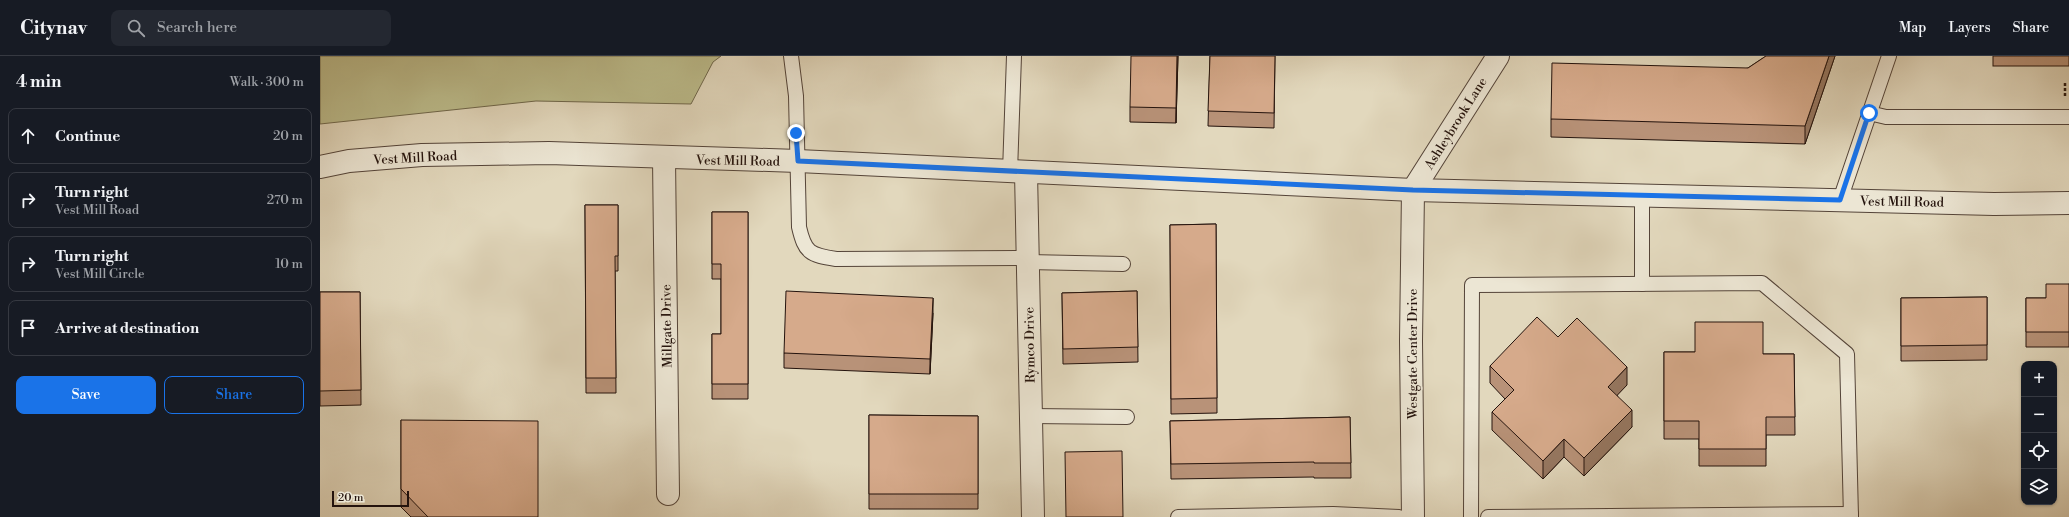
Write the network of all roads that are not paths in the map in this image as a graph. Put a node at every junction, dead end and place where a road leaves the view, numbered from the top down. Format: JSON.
{"nodes":[{"id":1,"x":791,"y":56,"type":"edge"},
{"id":2,"x":1014,"y":56,"type":"edge"},
{"id":3,"x":1498,"y":56,"type":"edge"},
{"id":4,"x":1889,"y":56,"type":"edge"},
{"id":5,"x":1869,"y":113,"type":"junction"},
{"id":6,"x":2069,"y":117,"type":"edge"},
{"id":7,"x":664,"y":158,"type":"junction"},
{"id":8,"x":798,"y":161,"type":"junction"},
{"id":9,"x":320,"y":167,"type":"edge"},
{"id":10,"x":1018,"y":172,"type":"junction"},
{"id":11,"x":1413,"y":190,"type":"junction"},
{"id":12,"x":1642,"y":195,"type":"junction"},
{"id":13,"x":1840,"y":200,"type":"junction"},
{"id":14,"x":2069,"y":203,"type":"edge"},
{"id":15,"x":1028,"y":260,"type":"junction"},
{"id":16,"x":1123,"y":264,"type":"dead end"},
{"id":17,"x":1642,"y":284,"type":"junction"},
{"id":18,"x":1031,"y":416,"type":"junction"},
{"id":19,"x":1127,"y":417,"type":"dead end"},
{"id":20,"x":668,"y":494,"type":"dead end"},
{"id":21,"x":1333,"y":516,"type":"edge"},
{"id":22,"x":1671,"y":516,"type":"edge"},
{"id":23,"x":1851,"y":516,"type":"edge"},
{"id":24,"x":1033,"y":517,"type":"edge"},
{"id":25,"x":1178,"y":517,"type":"edge"},
{"id":26,"x":1399,"y":517,"type":"edge"},
{"id":27,"x":1414,"y":517,"type":"edge"},
{"id":28,"x":1471,"y":517,"type":"edge"},
{"id":29,"x":1488,"y":517,"type":"edge"}],
"edges":[{"from":1,"to":8,"type":"lane"},
{"from":2,"to":10,"type":"lane"},
{"from":3,"to":11,"type":"street","name":"Ashleybrook Lane"},
{"from":4,"to":5,"type":"lane"},
{"from":5,"to":6,"type":"lane"},
{"from":5,"to":13,"type":"lane"},
{"from":7,"to":8,"type":"street","name":"Vest Mill Road"},
{"from":7,"to":9,"type":"street","name":"Vest Mill Road"},
{"from":7,"to":20,"type":"street","name":"Millgate Drive"},
{"from":8,"to":10,"type":"street","name":"Vest Mill Road"},
{"from":8,"to":15,"type":"lane"},
{"from":10,"to":11,"type":"street","name":"Vest Mill Road"},
{"from":10,"to":15,"type":"street","name":"Rymco Drive"},
{"from":11,"to":12,"type":"street","name":"Vest Mill Road"},
{"from":11,"to":27,"type":"street","name":"Westgate Center Drive"},
{"from":12,"to":13,"type":"street","name":"Vest Mill Road"},
{"from":12,"to":17,"type":"lane"},
{"from":13,"to":14,"type":"street","name":"Vest Mill Road"},
{"from":15,"to":16,"type":"lane"},
{"from":15,"to":18,"type":"street","name":"Rymco Drive"},
{"from":17,"to":23,"type":"lane"},
{"from":17,"to":28,"type":"lane"},
{"from":18,"to":19,"type":"lane"},
{"from":18,"to":24,"type":"street","name":"Rymco Drive"},
{"from":21,"to":25,"type":"lane"},
{"from":21,"to":26,"type":"lane"},
{"from":22,"to":23,"type":"lane"},
{"from":22,"to":29,"type":"lane"}]}
